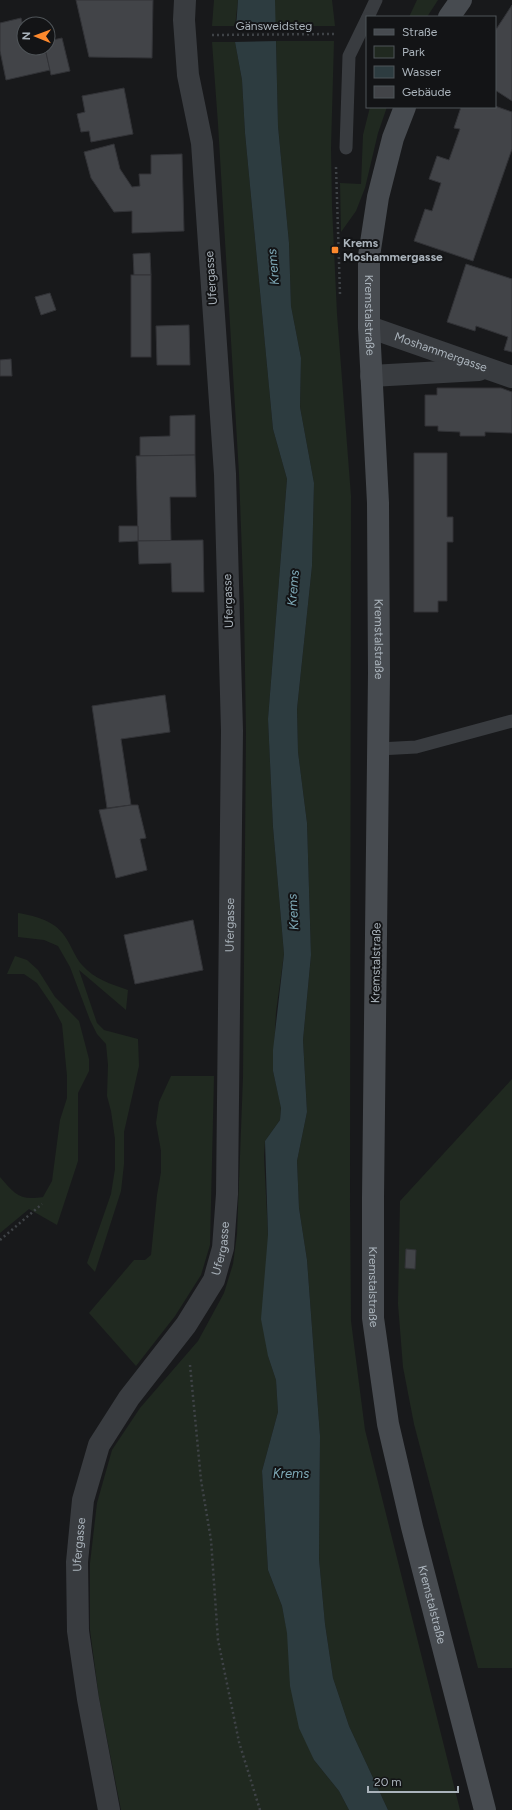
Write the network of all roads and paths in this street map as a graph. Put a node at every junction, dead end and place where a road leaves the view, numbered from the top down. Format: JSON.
{"nodes":[{"id":1,"x":185,"y":0,"type":"edge"},
{"id":2,"x":376,"y":0,"type":"edge"},
{"id":3,"x":461,"y":0,"type":"edge"},
{"id":4,"x":368,"y":16,"type":"edge"},
{"id":5,"x":450,"y":16,"type":"edge"},
{"id":6,"x":366,"y":20,"type":"edge"},
{"id":7,"x":334,"y":34,"type":"dead end"},
{"id":8,"x":214,"y":35,"type":"dead end"},
{"id":9,"x":405,"y":108,"type":"edge"},
{"id":10,"x":346,"y":148,"type":"dead end"},
{"id":11,"x":336,"y":162,"type":"dead end"},
{"id":12,"x":340,"y":299,"type":"dead end"},
{"id":13,"x":369,"y":327,"type":"junction"},
{"id":14,"x":490,"y":369,"type":"junction"},
{"id":15,"x":371,"y":376,"type":"junction"},
{"id":16,"x":512,"y":377,"type":"edge"},
{"id":17,"x":512,"y":721,"type":"edge"},
{"id":18,"x":379,"y":749,"type":"junction"},
{"id":19,"x":42,"y":1204,"type":"dead end"},
{"id":20,"x":0,"y":1240,"type":"edge"},
{"id":21,"x":186,"y":1325,"type":"junction"},
{"id":22,"x":109,"y":1810,"type":"edge"},
{"id":23,"x":260,"y":1810,"type":"edge"},
{"id":24,"x":485,"y":1810,"type":"edge"}],
"edges":[{"from":1,"to":21,"type":"street","name":"Ufergasse"},
{"from":2,"to":4,"type":"lane"},
{"from":3,"to":5,"type":"main road"},
{"from":6,"to":10,"type":"lane"},
{"from":7,"to":8,"type":"path","name":"Gänsweidsteg"},
{"from":9,"to":13,"type":"main road","name":"Kremstalstraße"},
{"from":11,"to":12,"type":"path"},
{"from":13,"to":14,"type":"street","name":"Moshammergasse"},
{"from":13,"to":15,"type":"main road","name":"Kremstalstraße"},
{"from":14,"to":15,"type":"street"},
{"from":14,"to":16,"type":"street","name":"Moshammergasse"},
{"from":15,"to":18,"type":"main road","name":"Kremstalstraße"},
{"from":17,"to":18,"type":"lane"},
{"from":18,"to":24,"type":"main road","name":"Kremstalstraße"},
{"from":19,"to":20,"type":"path"},
{"from":21,"to":22,"type":"street","name":"Ufergasse"},
{"from":21,"to":23,"type":"path"}]}
